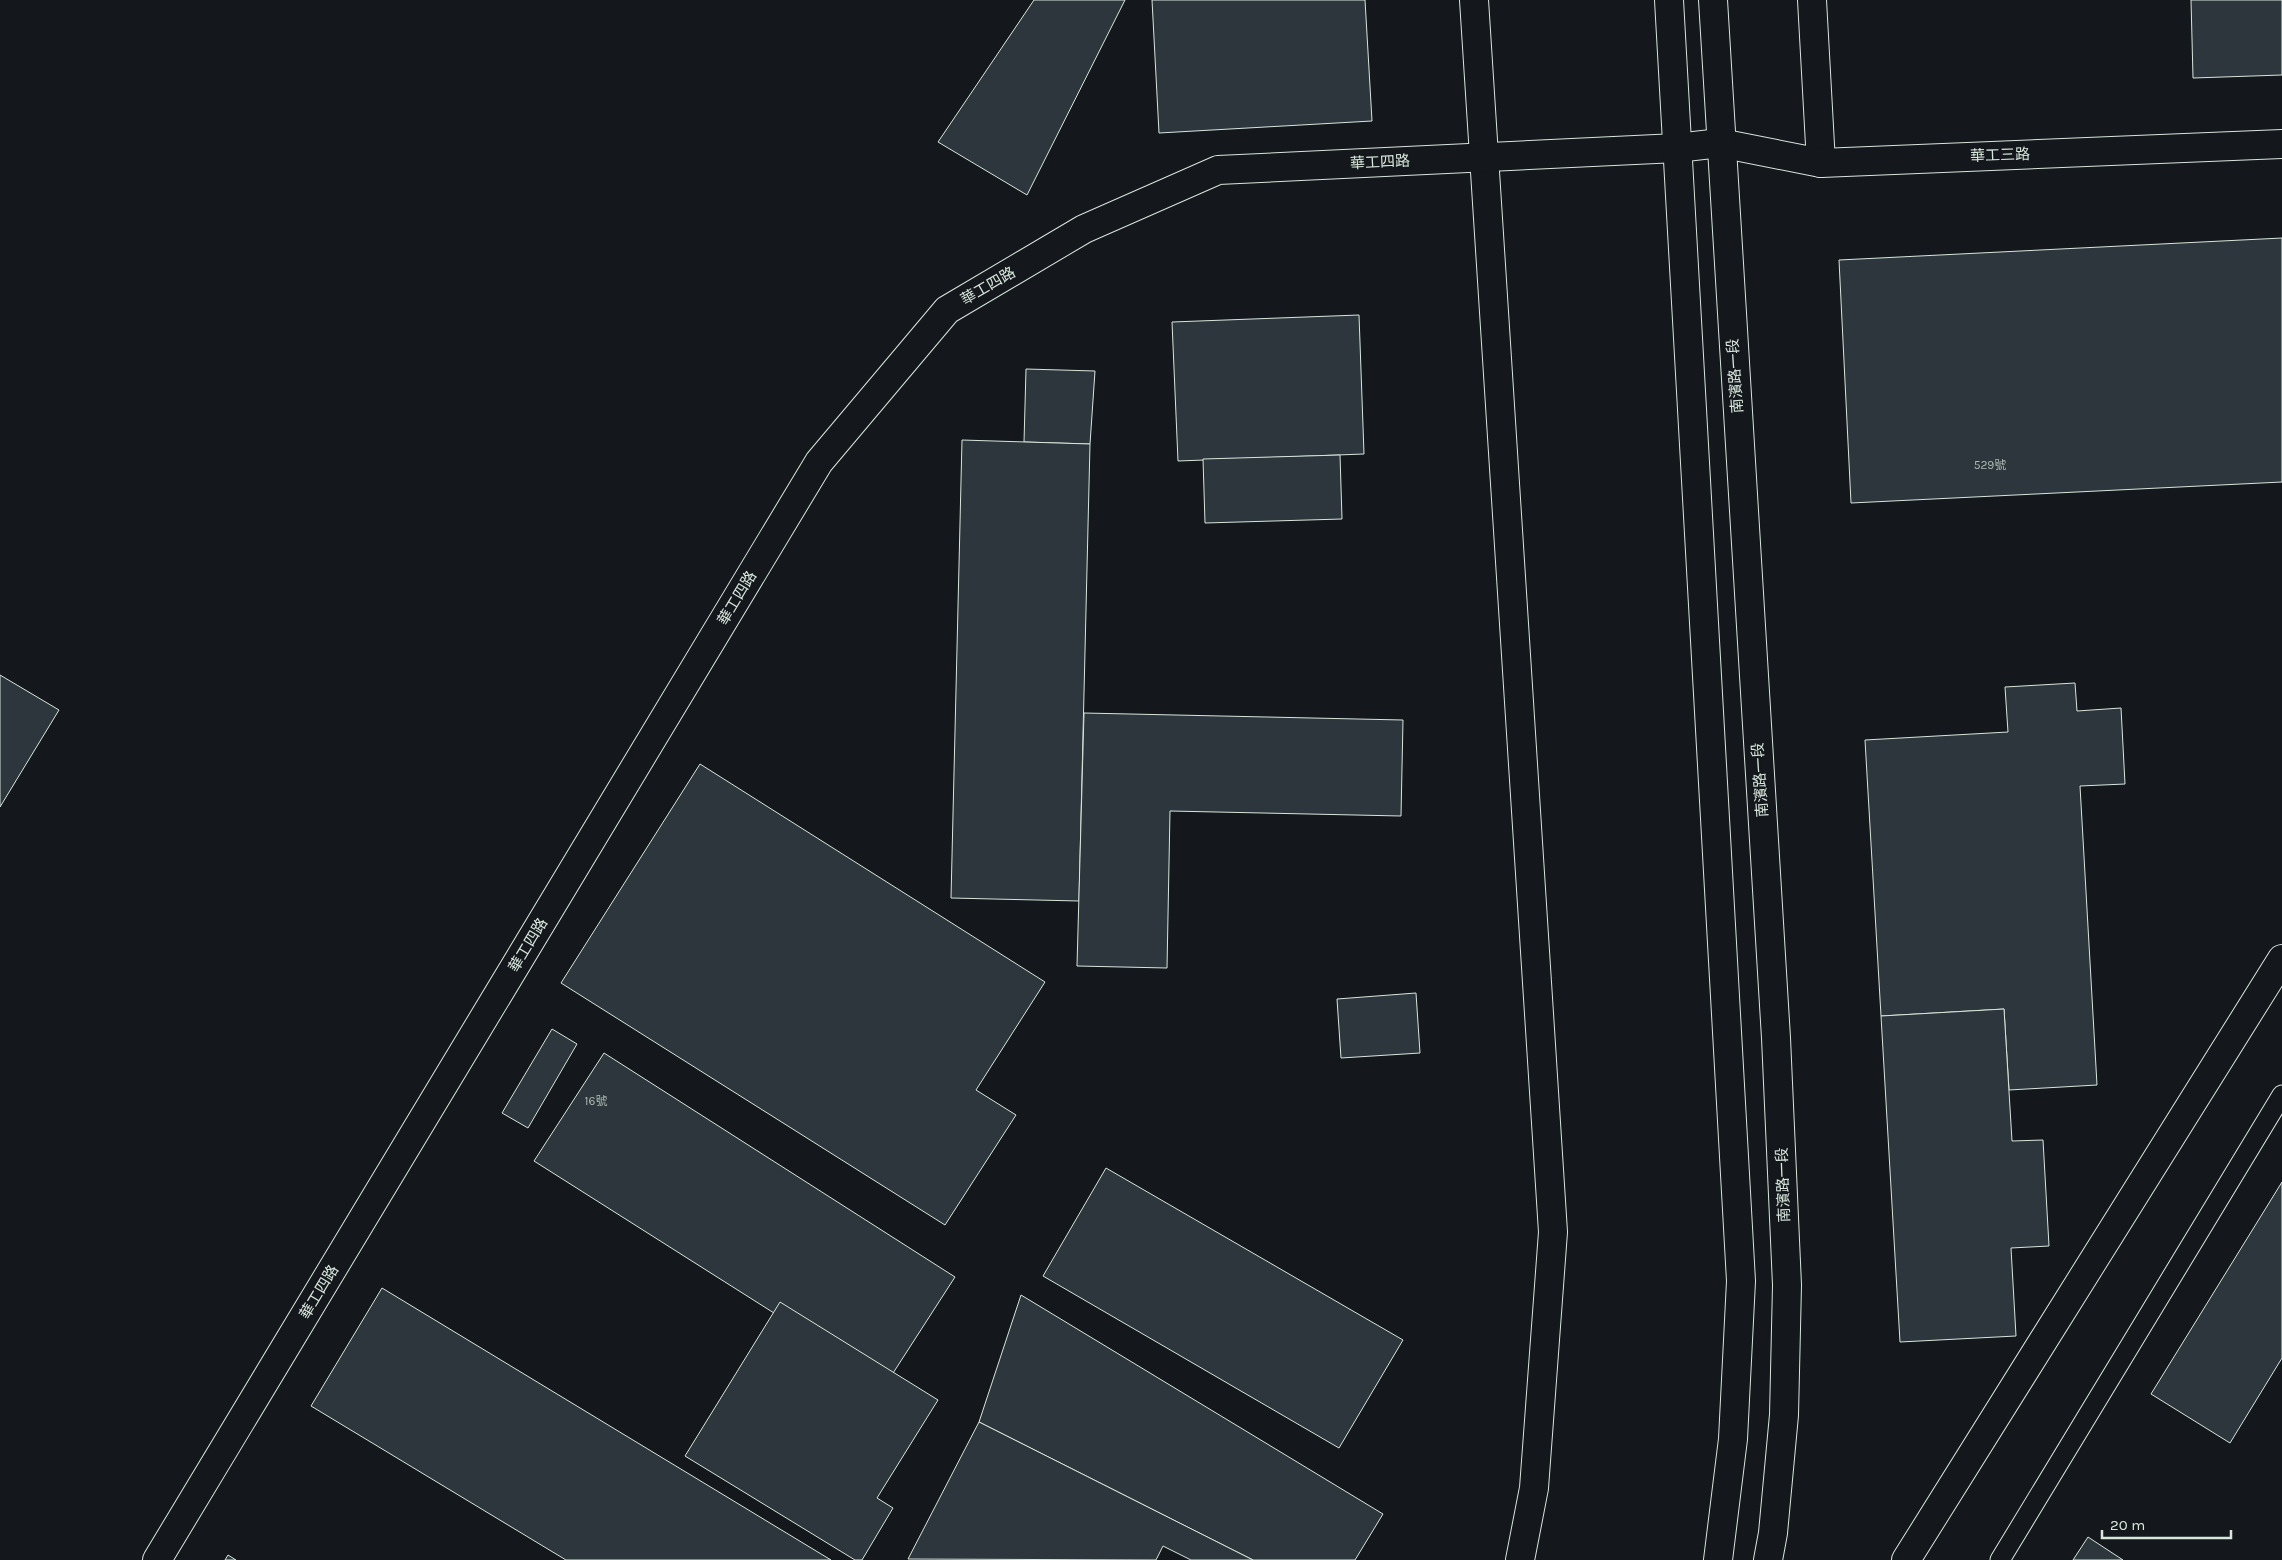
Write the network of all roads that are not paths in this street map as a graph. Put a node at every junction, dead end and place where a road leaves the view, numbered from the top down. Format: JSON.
{"nodes":[{"id":1,"x":1474,"y":0,"type":"edge"},
{"id":2,"x":1669,"y":0,"type":"edge"},
{"id":3,"x":1713,"y":0,"type":"edge"},
{"id":4,"x":1812,"y":0,"type":"edge"},
{"id":5,"x":1720,"y":143,"type":"junction"},
{"id":6,"x":2282,"y":144,"type":"edge"},
{"id":7,"x":1677,"y":148,"type":"junction"},
{"id":8,"x":1483,"y":158,"type":"junction"},
{"id":9,"x":1821,"y":163,"type":"junction"},
{"id":10,"x":2282,"y":959,"type":"edge"},
{"id":11,"x":2282,"y":1095,"type":"edge"},
{"id":12,"x":157,"y":1560,"type":"edge"},
{"id":13,"x":1520,"y":1560,"type":"edge"},
{"id":14,"x":1718,"y":1560,"type":"edge"},
{"id":15,"x":1768,"y":1560,"type":"edge"},
{"id":16,"x":1906,"y":1560,"type":"edge"},
{"id":17,"x":2000,"y":1560,"type":"edge"}],
"edges":[{"from":1,"to":8,"type":"street"},
{"from":2,"to":7,"type":"street"},
{"from":3,"to":5,"type":"street","name":"南濱路一段"},
{"from":4,"to":9,"type":"street"},
{"from":5,"to":7,"type":"street","name":"華工三路"},
{"from":5,"to":9,"type":"street","name":"華工三路"},
{"from":5,"to":15,"type":"street","name":"南濱路一段"},
{"from":6,"to":9,"type":"street","name":"華工三路"},
{"from":7,"to":8,"type":"street","name":"華工四路"},
{"from":7,"to":14,"type":"street"},
{"from":8,"to":12,"type":"street","name":"華工四路"},
{"from":8,"to":13,"type":"street"},
{"from":10,"to":16,"type":"street"},
{"from":11,"to":17,"type":"lane"}]}
